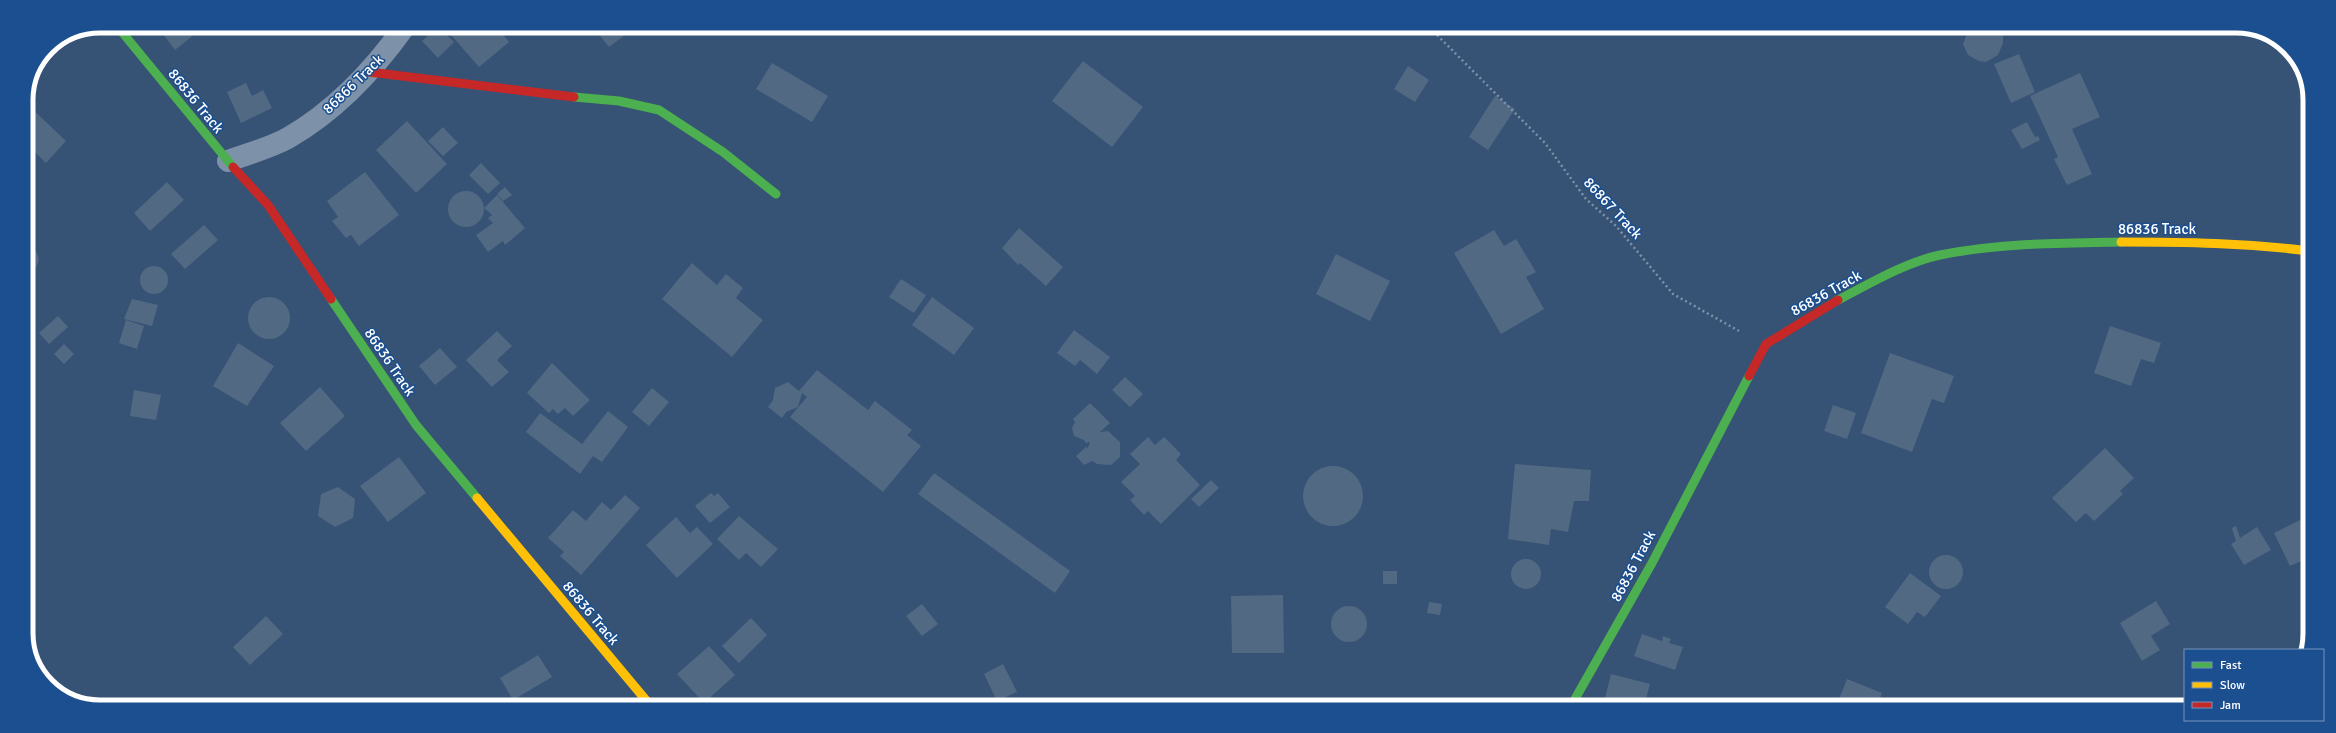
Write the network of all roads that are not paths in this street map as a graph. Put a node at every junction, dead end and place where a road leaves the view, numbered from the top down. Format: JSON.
{"nodes":[{"id":1,"x":123,"y":33,"type":"edge"},
{"id":2,"x":400,"y":33,"type":"edge"},
{"id":3,"x":369,"y":72,"type":"junction"},
{"id":4,"x":228,"y":161,"type":"junction"},
{"id":5,"x":776,"y":194,"type":"dead end"},
{"id":6,"x":2303,"y":250,"type":"edge"},
{"id":7,"x":646,"y":700,"type":"edge"},
{"id":8,"x":1574,"y":700,"type":"edge"}],
"edges":[{"from":1,"to":4,"type":"street","name":"86836 Track"},
{"from":2,"to":3,"type":"street","name":"86866 Track"},
{"from":3,"to":4,"type":"street","name":"86866 Track"},
{"from":3,"to":5,"type":"street"},
{"from":4,"to":7,"type":"street","name":"86836 Track"},
{"from":6,"to":8,"type":"street","name":"86836 Track"}]}
